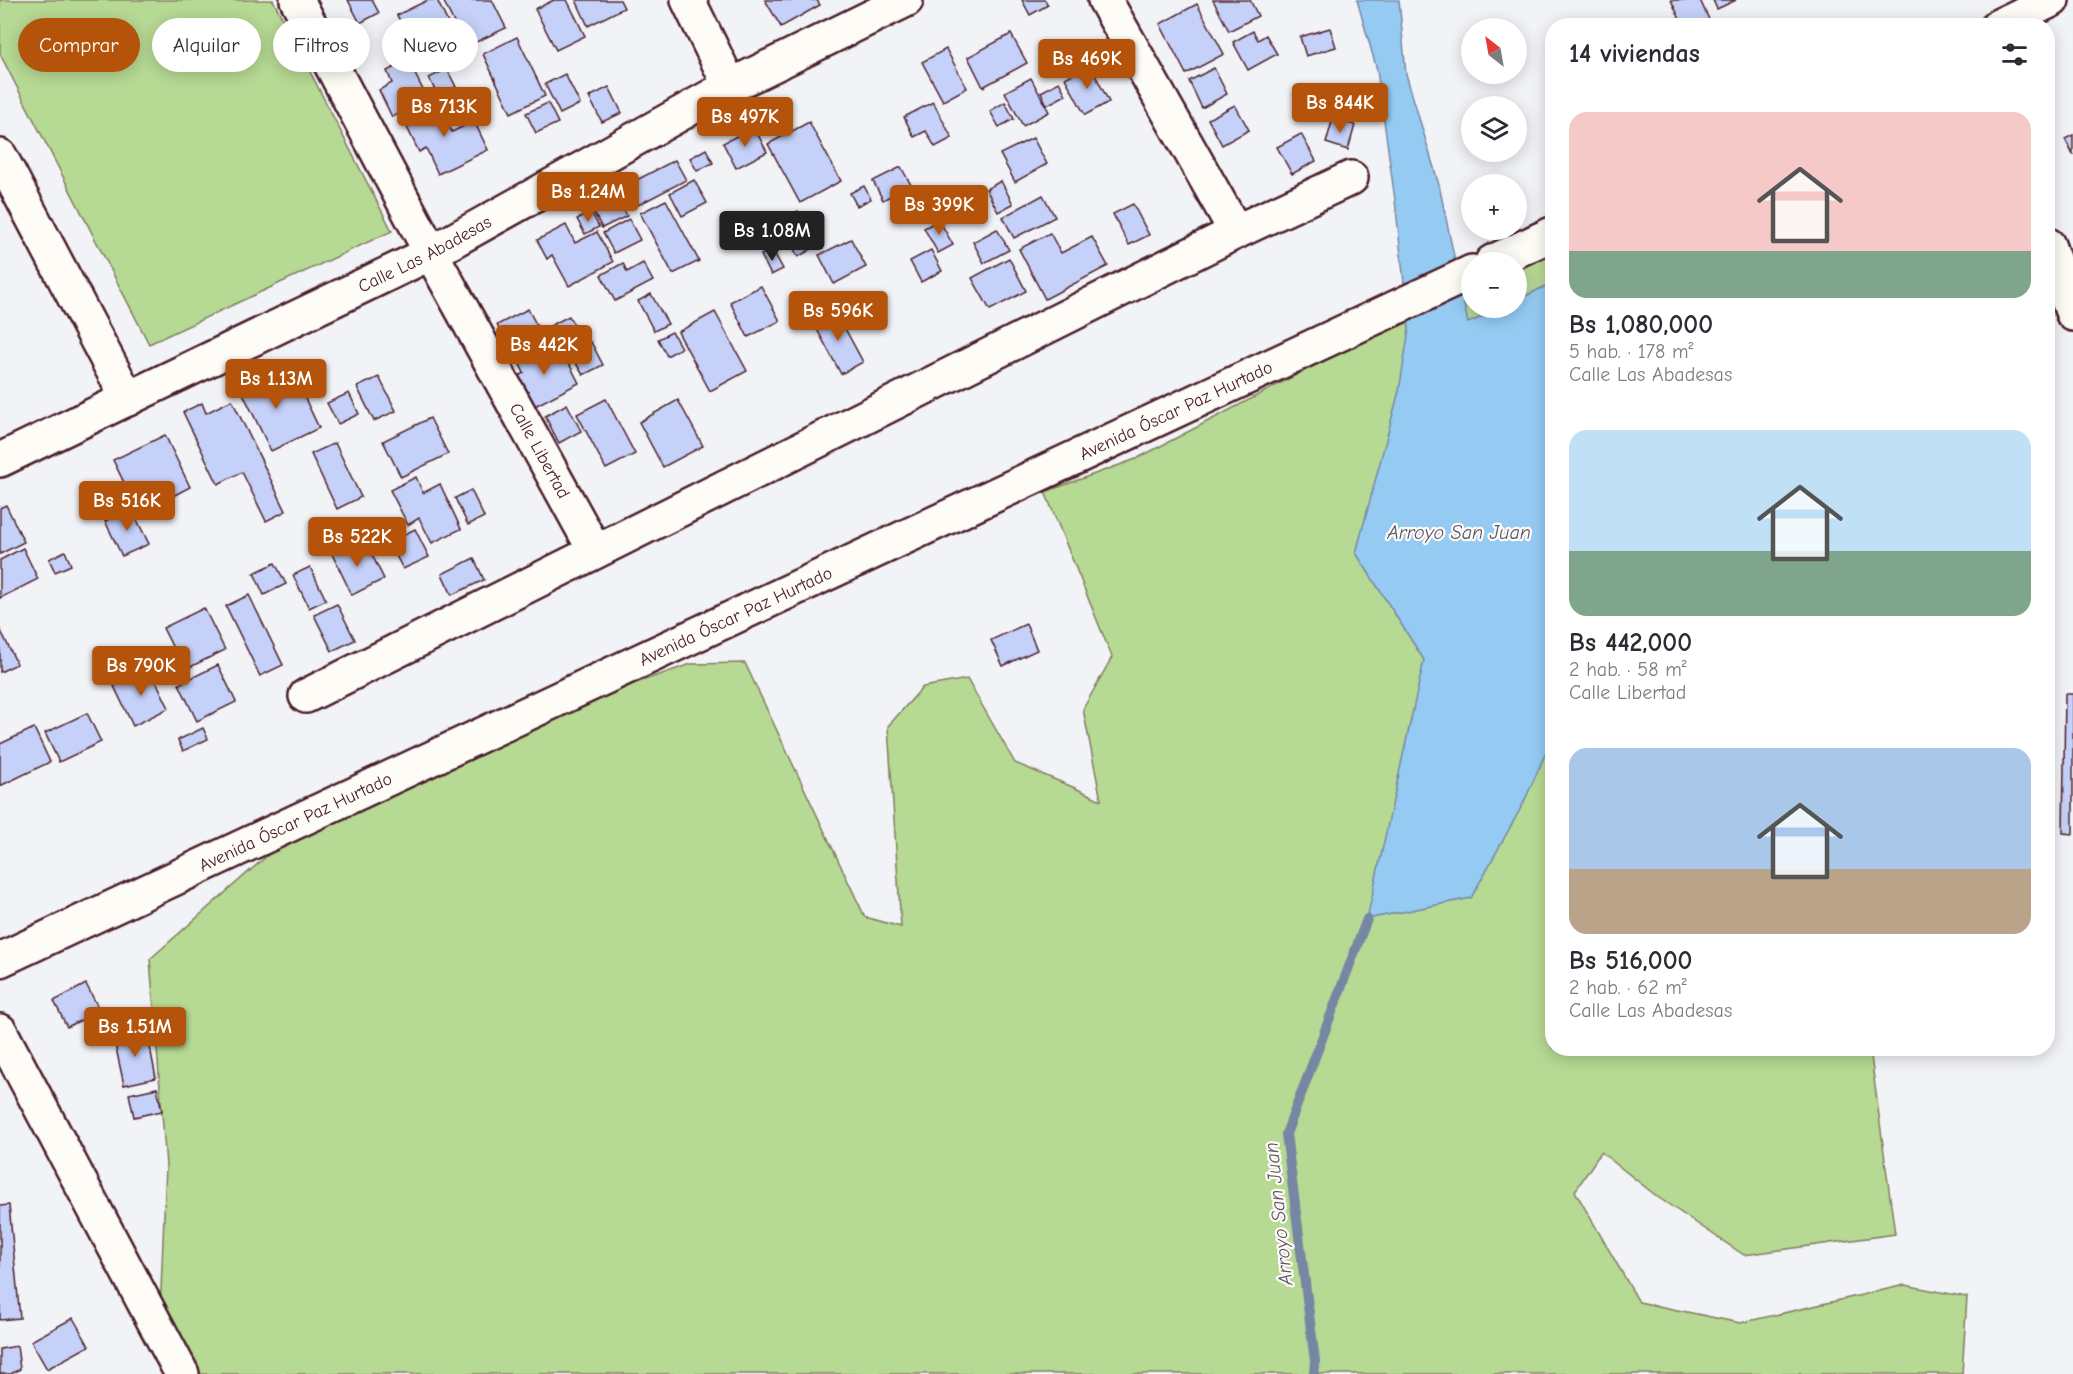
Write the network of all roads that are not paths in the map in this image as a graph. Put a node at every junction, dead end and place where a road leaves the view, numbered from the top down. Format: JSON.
{"nodes":[{"id":1,"x":297,"y":0,"type":"edge"},
{"id":2,"x":688,"y":0,"type":"edge"},
{"id":3,"x":906,"y":0,"type":"edge"},
{"id":4,"x":1105,"y":0,"type":"edge"},
{"id":5,"x":2052,"y":0,"type":"edge"},
{"id":6,"x":2015,"y":18,"type":"edge"},
{"id":7,"x":730,"y":86,"type":"junction"},
{"id":8,"x":0,"y":156,"type":"edge"},
{"id":9,"x":1351,"y":178,"type":"dead end"},
{"id":10,"x":1236,"y":232,"type":"junction"},
{"id":11,"x":1545,"y":237,"type":"edge"},
{"id":12,"x":1513,"y":252,"type":"edge"},
{"id":13,"x":431,"y":253,"type":"junction"},
{"id":14,"x":2055,"y":264,"type":"edge"},
{"id":15,"x":1461,"y":277,"type":"edge"},
{"id":16,"x":2073,"y":314,"type":"edge"},
{"id":17,"x":128,"y":399,"type":"junction"},
{"id":18,"x":0,"y":460,"type":"edge"},
{"id":19,"x":595,"y":551,"type":"junction"},
{"id":20,"x":306,"y":696,"type":"dead end"},
{"id":21,"x":0,"y":960,"type":"edge"},
{"id":22,"x":0,"y":1031,"type":"edge"},
{"id":23,"x":182,"y":1374,"type":"edge"}],
"edges":[{"from":1,"to":13,"type":"street","name":"Calle Libertad"},
{"from":2,"to":7,"type":"street"},
{"from":3,"to":7,"type":"street","name":"Calle Las Abadesas"},
{"from":4,"to":10,"type":"street"},
{"from":5,"to":6,"type":"street"},
{"from":7,"to":13,"type":"street","name":"Calle Las Abadesas"},
{"from":8,"to":17,"type":"street"},
{"from":9,"to":10,"type":"street"},
{"from":10,"to":19,"type":"street"},
{"from":11,"to":12,"type":"street"},
{"from":13,"to":17,"type":"street","name":"Calle Las Abadesas"},
{"from":13,"to":19,"type":"street","name":"Calle Libertad"},
{"from":14,"to":16,"type":"street"},
{"from":15,"to":21,"type":"street","name":"Avenida Óscar Paz Hurtado"},
{"from":17,"to":18,"type":"street","name":"Calle Las Abadesas"},
{"from":19,"to":20,"type":"street"},
{"from":22,"to":23,"type":"street"}]}
